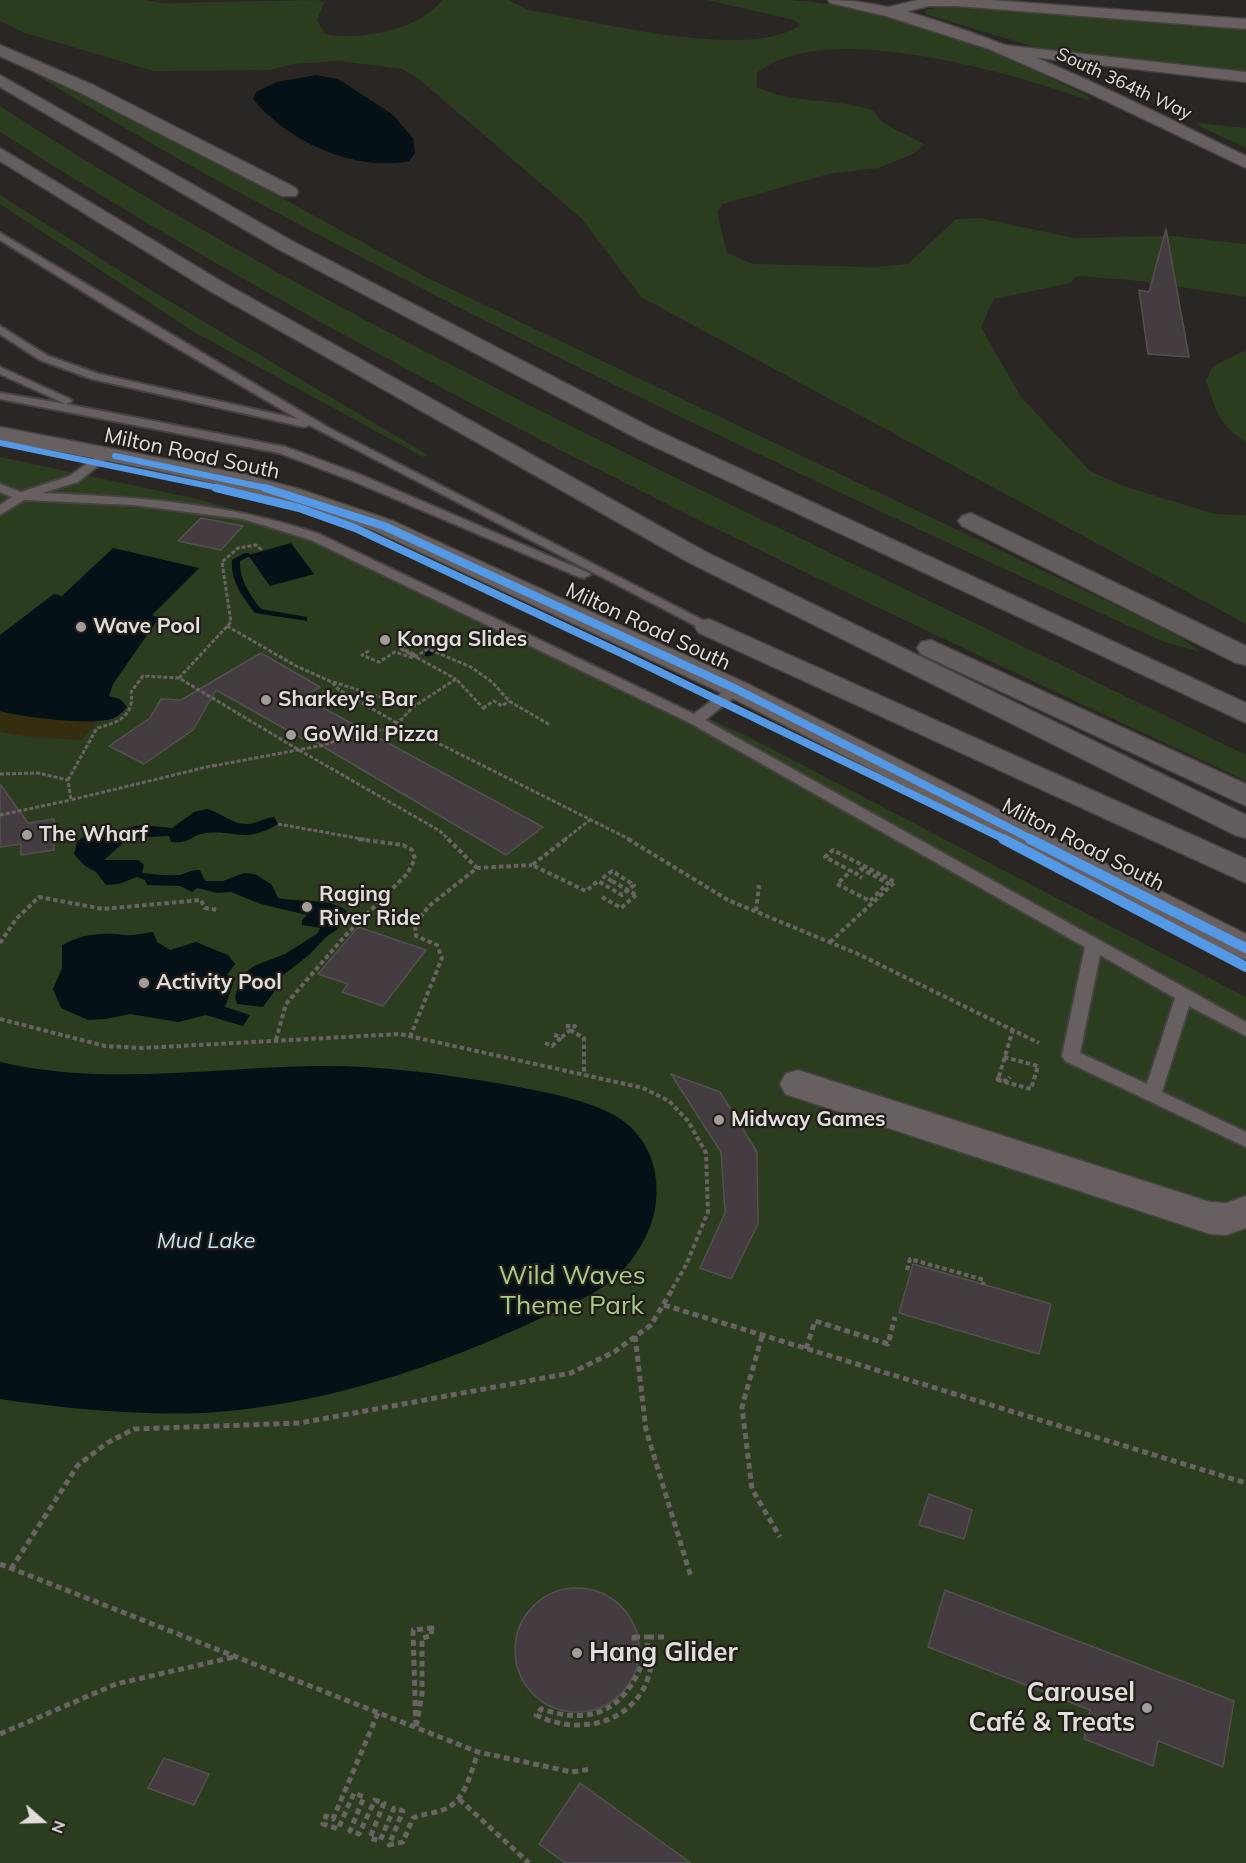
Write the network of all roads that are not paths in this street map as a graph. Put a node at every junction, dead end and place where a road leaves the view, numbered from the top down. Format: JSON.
{"nodes":[{"id":1,"x":835,"y":0,"type":"edge"},
{"id":2,"x":889,"y":11,"type":"junction"},
{"id":3,"x":1246,"y":24,"type":"edge"},
{"id":4,"x":0,"y":50,"type":"edge"},
{"id":5,"x":1003,"y":50,"type":"junction"},
{"id":6,"x":1246,"y":77,"type":"edge"},
{"id":7,"x":0,"y":80,"type":"edge"},
{"id":8,"x":0,"y":153,"type":"edge"},
{"id":9,"x":1246,"y":163,"type":"edge"},
{"id":10,"x":289,"y":192,"type":"dead end"},
{"id":11,"x":0,"y":236,"type":"edge"},
{"id":12,"x":0,"y":328,"type":"edge"},
{"id":13,"x":0,"y":370,"type":"edge"},
{"id":14,"x":0,"y":396,"type":"edge"},
{"id":15,"x":151,"y":423,"type":"junction"},
{"id":16,"x":325,"y":430,"type":"junction"},
{"id":17,"x":0,"y":434,"type":"edge"},
{"id":18,"x":105,"y":454,"type":"junction"},
{"id":19,"x":0,"y":488,"type":"edge"},
{"id":20,"x":21,"y":496,"type":"junction"},
{"id":21,"x":0,"y":511,"type":"edge"},
{"id":22,"x":971,"y":521,"type":"dead end"},
{"id":23,"x":718,"y":567,"type":"junction"},
{"id":24,"x":709,"y":627,"type":"junction"},
{"id":25,"x":1246,"y":657,"type":"edge"},
{"id":26,"x":736,"y":689,"type":"junction"},
{"id":27,"x":1246,"y":714,"type":"edge"},
{"id":28,"x":695,"y":720,"type":"junction"},
{"id":29,"x":1246,"y":796,"type":"edge"},
{"id":30,"x":1246,"y":828,"type":"edge"},
{"id":31,"x":1246,"y":872,"type":"edge"},
{"id":32,"x":1094,"y":945,"type":"junction"},
{"id":33,"x":1246,"y":948,"type":"edge"},
{"id":34,"x":1184,"y":995,"type":"junction"},
{"id":35,"x":1246,"y":1030,"type":"edge"},
{"id":36,"x":798,"y":1084,"type":"dead end"},
{"id":37,"x":1152,"y":1096,"type":"junction"},
{"id":38,"x":1246,"y":1140,"type":"edge"},
{"id":39,"x":1246,"y":1212,"type":"edge"}],
"edges":[{"from":1,"to":2,"type":"street","name":"South 364th Way"},
{"from":2,"to":3,"type":"street"},
{"from":2,"to":5,"type":"street","name":"South 364th Way"},
{"from":4,"to":10,"type":"highway"},
{"from":5,"to":6,"type":"street"},
{"from":5,"to":9,"type":"street","name":"South 364th Way"},
{"from":7,"to":27,"type":"highway"},
{"from":8,"to":23,"type":"highway"},
{"from":11,"to":16,"type":"lane"},
{"from":12,"to":16,"type":"lane"},
{"from":13,"to":15,"type":"lane"},
{"from":14,"to":15,"type":"lane"},
{"from":15,"to":24,"type":"lane"},
{"from":16,"to":24,"type":"lane"},
{"from":17,"to":18,"type":"street","name":"Milton Road South"},
{"from":18,"to":20,"type":"lane"},
{"from":18,"to":26,"type":"street","name":"Milton Road South"},
{"from":19,"to":20,"type":"lane"},
{"from":20,"to":21,"type":"lane"},
{"from":20,"to":28,"type":"lane"},
{"from":22,"to":25,"type":"highway"},
{"from":23,"to":29,"type":"highway"},
{"from":23,"to":30,"type":"highway"},
{"from":24,"to":31,"type":"highway"},
{"from":26,"to":28,"type":"lane"},
{"from":26,"to":33,"type":"street","name":"Milton Road South"},
{"from":28,"to":32,"type":"lane"},
{"from":32,"to":34,"type":"lane"},
{"from":32,"to":37,"type":"lane"},
{"from":34,"to":35,"type":"lane"},
{"from":34,"to":37,"type":"lane"},
{"from":36,"to":39,"type":"street"},
{"from":37,"to":38,"type":"lane"}]}
